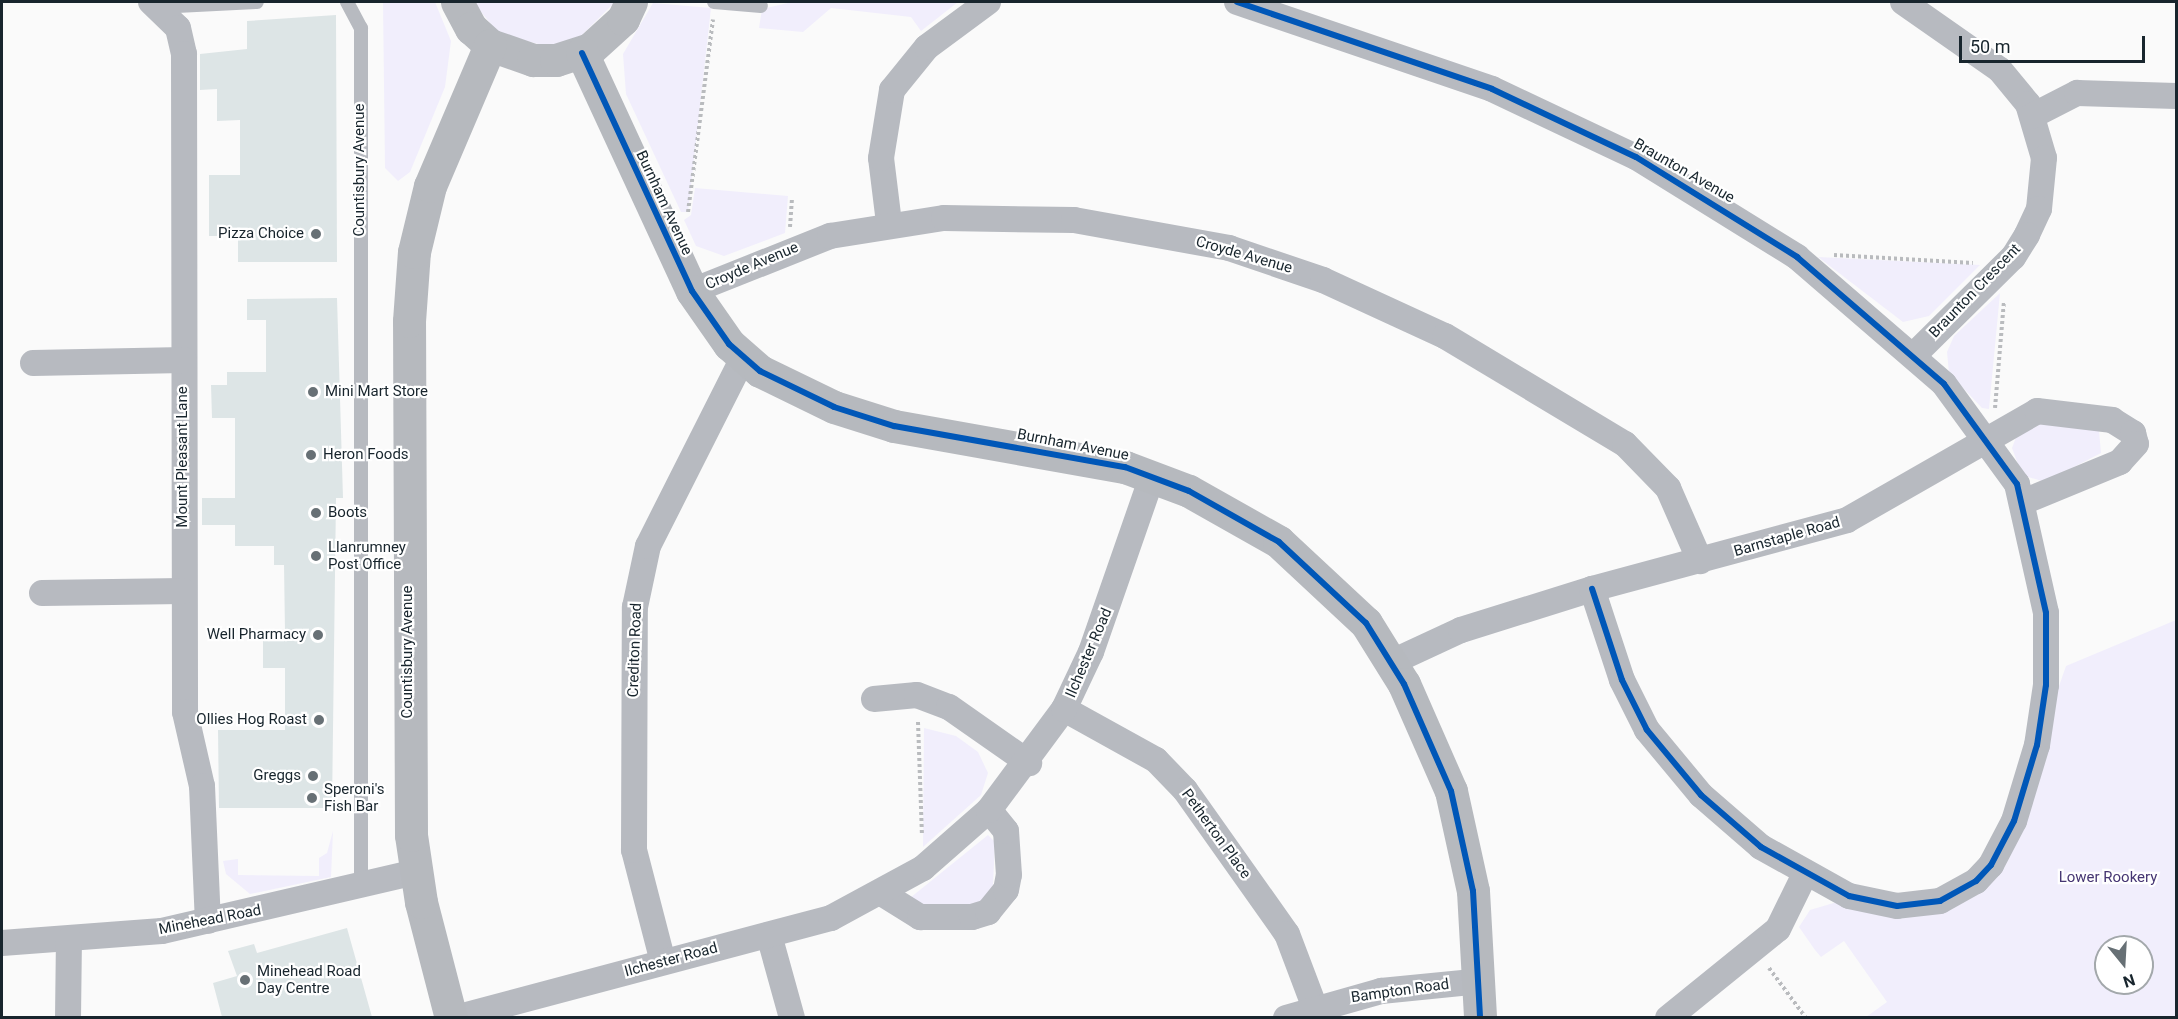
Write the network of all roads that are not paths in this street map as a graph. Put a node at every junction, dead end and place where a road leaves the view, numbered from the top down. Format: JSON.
{"nodes":[{"id":1,"x":257,"y":2,"type":"edge"},
{"id":2,"x":346,"y":2,"type":"edge"},
{"id":3,"x":457,"y":2,"type":"edge"},
{"id":4,"x":630,"y":2,"type":"edge"},
{"id":5,"x":714,"y":2,"type":"edge"},
{"id":6,"x":988,"y":2,"type":"edge"},
{"id":7,"x":1237,"y":2,"type":"edge"},
{"id":8,"x":1903,"y":2,"type":"edge"},
{"id":9,"x":154,"y":4,"type":"edge"},
{"id":10,"x":761,"y":6,"type":"dead end"},
{"id":11,"x":1288,"y":9,"type":"edge"},
{"id":12,"x":490,"y":45,"type":"junction"},
{"id":13,"x":582,"y":53,"type":"junction"},
{"id":14,"x":2176,"y":96,"type":"edge"},
{"id":15,"x":2032,"y":116,"type":"junction"},
{"id":16,"x":889,"y":224,"type":"junction"},
{"id":17,"x":692,"y":291,"type":"junction"},
{"id":18,"x":1914,"y":355,"type":"junction"},
{"id":19,"x":743,"y":358,"type":"junction"},
{"id":20,"x":184,"y":360,"type":"junction"},
{"id":21,"x":33,"y":363,"type":"dead end"},
{"id":22,"x":1987,"y":440,"type":"junction"},
{"id":23,"x":1152,"y":477,"type":"junction"},
{"id":24,"x":2024,"y":502,"type":"junction"},
{"id":25,"x":1700,"y":561,"type":"junction"},
{"id":26,"x":1592,"y":589,"type":"junction"},
{"id":27,"x":183,"y":591,"type":"junction"},
{"id":28,"x":42,"y":593,"type":"dead end"},
{"id":29,"x":1392,"y":662,"type":"junction"},
{"id":30,"x":874,"y":699,"type":"dead end"},
{"id":31,"x":1064,"y":709,"type":"junction"},
{"id":32,"x":1029,"y":763,"type":"junction"},
{"id":33,"x":989,"y":810,"type":"junction"},
{"id":34,"x":415,"y":872,"type":"junction"},
{"id":35,"x":1805,"y":874,"type":"junction"},
{"id":36,"x":362,"y":884,"type":"junction"},
{"id":37,"x":884,"y":894,"type":"junction"},
{"id":38,"x":208,"y":921,"type":"junction"},
{"id":39,"x":769,"y":935,"type":"junction"},
{"id":40,"x":69,"y":940,"type":"junction"},
{"id":41,"x":2,"y":943,"type":"edge"},
{"id":42,"x":663,"y":962,"type":"junction"},
{"id":43,"x":1480,"y":981,"type":"junction"},
{"id":44,"x":1315,"y":1008,"type":"junction"},
{"id":45,"x":68,"y":1017,"type":"edge"},
{"id":46,"x":453,"y":1017,"type":"edge"},
{"id":47,"x":792,"y":1017,"type":"edge"},
{"id":48,"x":1286,"y":1017,"type":"edge"},
{"id":49,"x":1480,"y":1017,"type":"edge"},
{"id":50,"x":1668,"y":1017,"type":"edge"}],
"edges":[{"from":1,"to":9,"type":"lane"},
{"from":2,"to":36,"type":"lane","name":"Countisbury Avenue"},
{"from":3,"to":12,"type":"street"},
{"from":4,"to":13,"type":"street"},
{"from":5,"to":10,"type":"lane"},
{"from":6,"to":16,"type":"street"},
{"from":7,"to":11,"type":"street","name":"Braunton Avenue"},
{"from":8,"to":15,"type":"street","name":"Braunton Crescent"},
{"from":9,"to":20,"type":"street","name":"Mount Pleasant Lane"},
{"from":11,"to":18,"type":"street","name":"Braunton Avenue"},
{"from":12,"to":13,"type":"street"},
{"from":12,"to":34,"type":"street","name":"Countisbury Avenue"},
{"from":13,"to":17,"type":"street","name":"Burnham Avenue"},
{"from":14,"to":15,"type":"street"},
{"from":15,"to":18,"type":"street","name":"Braunton Crescent"},
{"from":16,"to":17,"type":"street","name":"Croyde Avenue"},
{"from":16,"to":25,"type":"street","name":"Croyde Avenue"},
{"from":17,"to":19,"type":"street","name":"Burnham Avenue"},
{"from":18,"to":22,"type":"street","name":"Braunton Avenue"},
{"from":19,"to":23,"type":"street","name":"Burnham Avenue"},
{"from":19,"to":42,"type":"street","name":"Crediton Road"},
{"from":20,"to":21,"type":"street"},
{"from":20,"to":27,"type":"street","name":"Mount Pleasant Lane"},
{"from":22,"to":24,"type":"street","name":"Braunton Avenue"},
{"from":22,"to":24,"type":"street","name":"Barnstaple Road"},
{"from":22,"to":25,"type":"street","name":"Barnstaple Road"},
{"from":23,"to":29,"type":"street","name":"Burnham Avenue"},
{"from":23,"to":31,"type":"street","name":"Ilchester Road"},
{"from":24,"to":35,"type":"street","name":"Braunton Avenue"},
{"from":25,"to":26,"type":"street","name":"Barnstaple Road"},
{"from":26,"to":29,"type":"street","name":"Barnstaple Road"},
{"from":26,"to":35,"type":"street","name":"Braunton Avenue"},
{"from":27,"to":28,"type":"street"},
{"from":27,"to":38,"type":"street","name":"Mount Pleasant Lane"},
{"from":29,"to":43,"type":"street","name":"Burnham Avenue"},
{"from":30,"to":32,"type":"street"},
{"from":31,"to":32,"type":"street","name":"Ilchester Road"},
{"from":31,"to":44,"type":"street","name":"Petherton Place"},
{"from":32,"to":33,"type":"street","name":"Ilchester Road"},
{"from":33,"to":37,"type":"street","name":"Ilchester Road"},
{"from":33,"to":37,"type":"street"},
{"from":34,"to":36,"type":"street","name":"Minehead Road"},
{"from":34,"to":46,"type":"street","name":"Countisbury Avenue"},
{"from":35,"to":50,"type":"street"},
{"from":36,"to":38,"type":"street","name":"Minehead Road"},
{"from":37,"to":39,"type":"street","name":"Ilchester Road"},
{"from":38,"to":40,"type":"street","name":"Minehead Road"},
{"from":39,"to":42,"type":"street","name":"Ilchester Road"},
{"from":39,"to":47,"type":"street"},
{"from":40,"to":41,"type":"street","name":"Minehead Road"},
{"from":40,"to":45,"type":"street"},
{"from":42,"to":46,"type":"street","name":"Ilchester Road"},
{"from":43,"to":44,"type":"street","name":"Bampton Road"},
{"from":43,"to":49,"type":"street","name":"Burnham Avenue"},
{"from":44,"to":48,"type":"street","name":"Bampton Road"}]}
